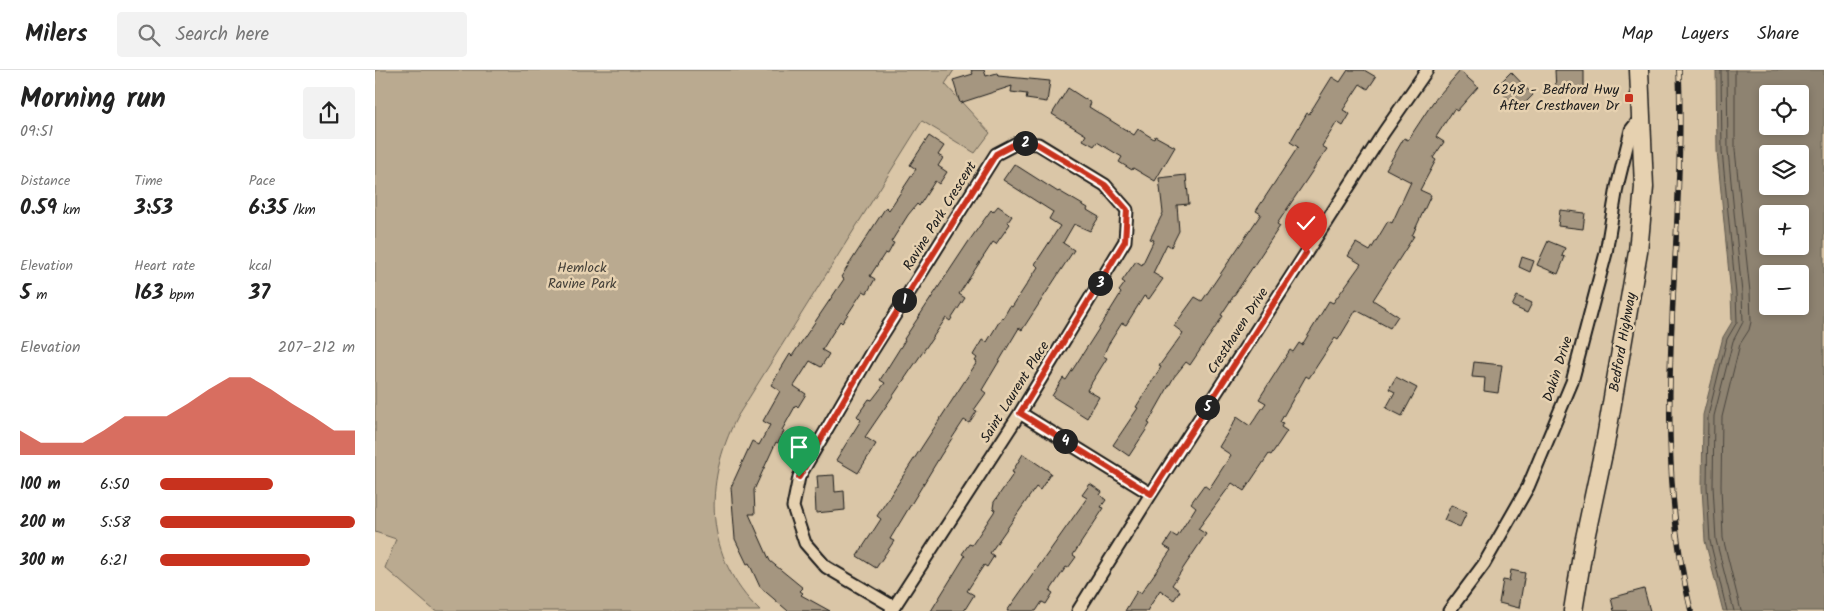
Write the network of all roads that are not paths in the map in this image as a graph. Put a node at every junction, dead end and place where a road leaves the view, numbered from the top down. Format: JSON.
{"nodes":[{"id":1,"x":1427,"y":70,"type":"edge"},
{"id":2,"x":1639,"y":70,"type":"edge"},
{"id":3,"x":1641,"y":116,"type":"junction"},
{"id":4,"x":1105,"y":185,"type":"joint"},
{"id":5,"x":1020,"y":413,"type":"junction"},
{"id":6,"x":1151,"y":494,"type":"junction"},
{"id":7,"x":892,"y":609,"type":"edge"},
{"id":8,"x":1078,"y":611,"type":"edge"},
{"id":9,"x":1449,"y":611,"type":"edge"},
{"id":10,"x":1573,"y":611,"type":"edge"}],
"edges":[{"from":1,"to":6,"type":"street","name":"Cresthaven Drive"},
{"from":2,"to":3,"type":"main road","name":"Bedford Highway"},
{"from":3,"to":9,"type":"street","name":"Dakin Drive"},
{"from":3,"to":10,"type":"main road","name":"Bedford Highway"},
{"from":4,"to":5,"type":"street","name":"Saint Laurent Place"},
{"from":4,"to":7,"type":"street","name":"Ravine Park Crescent"},
{"from":5,"to":6,"type":"street"},
{"from":5,"to":7,"type":"street","name":"Saint Laurent Place"},
{"from":6,"to":8,"type":"street","name":"Cresthaven Drive"}]}
